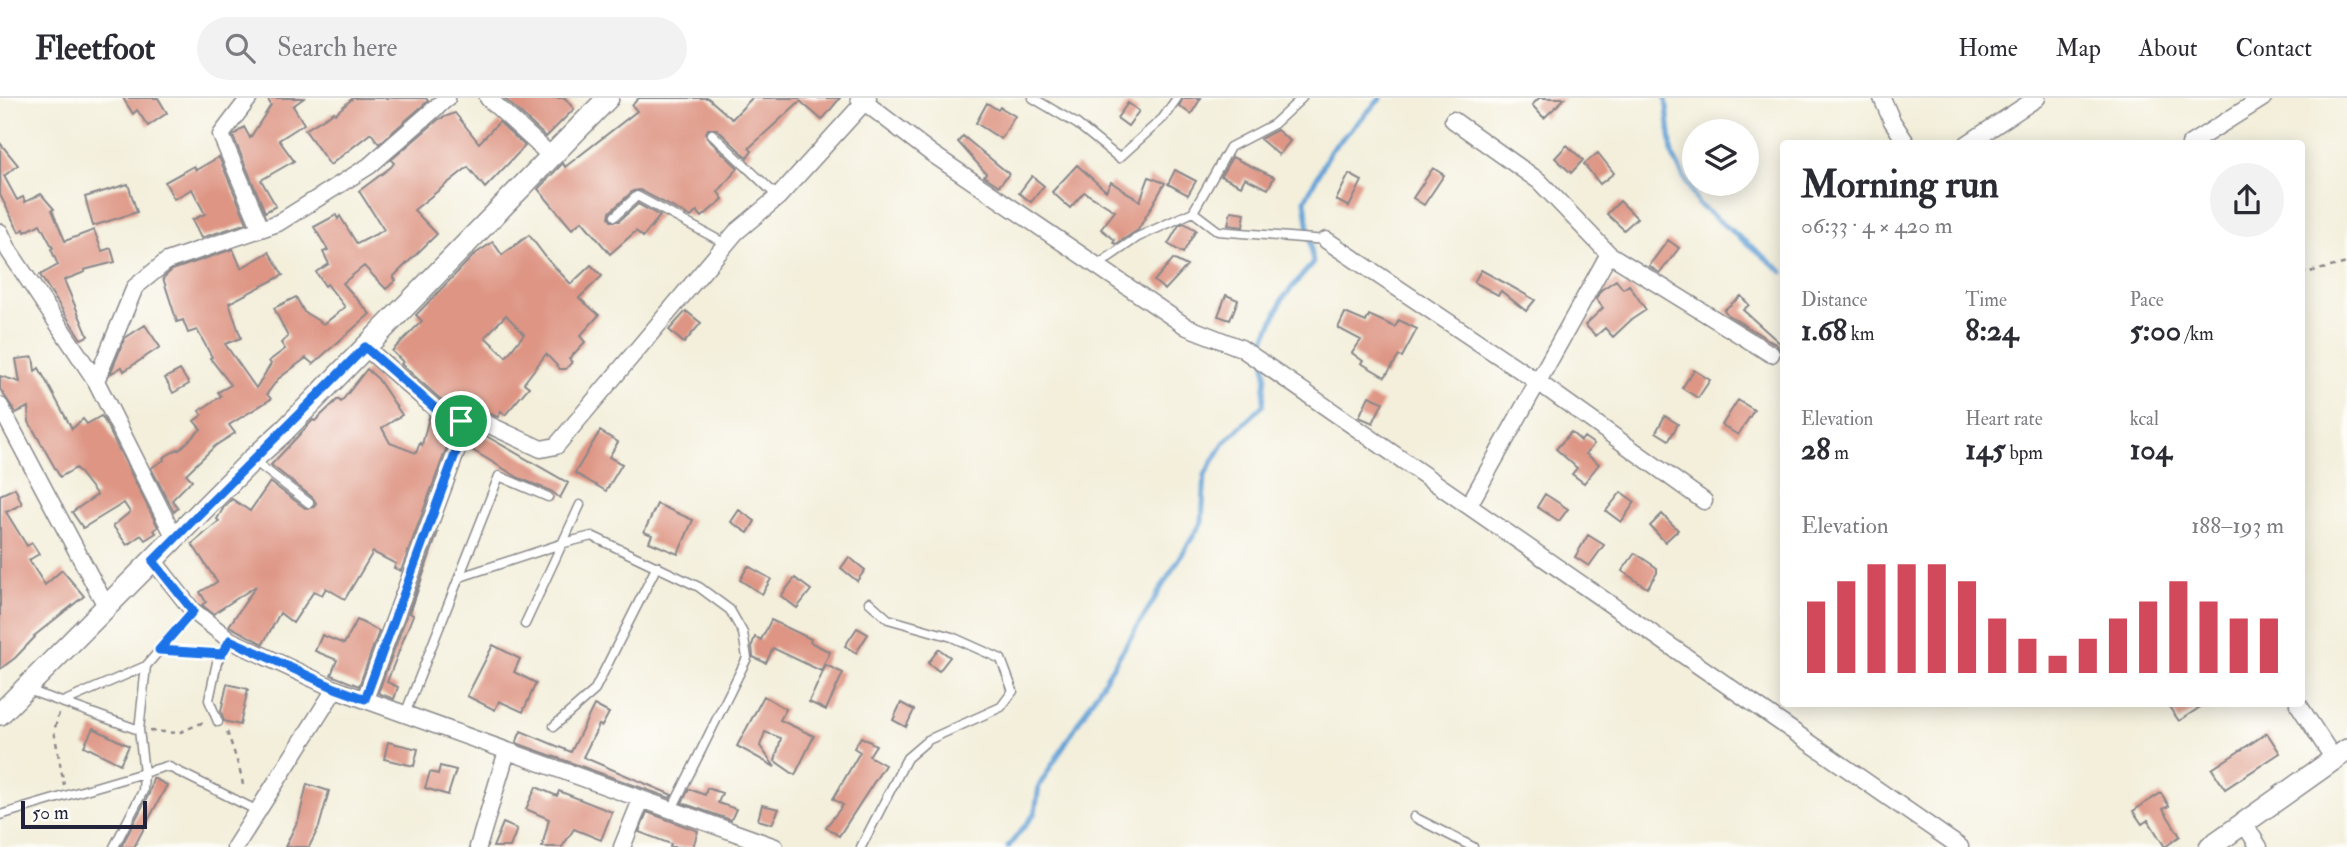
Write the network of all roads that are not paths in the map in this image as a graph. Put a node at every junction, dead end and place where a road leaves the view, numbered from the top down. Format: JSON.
{"nodes":[{"id":1,"x":249,"y":98,"type":"edge"},
{"id":2,"x":447,"y":98,"type":"edge"},
{"id":3,"x":488,"y":98,"type":"edge"},
{"id":4,"x":608,"y":98,"type":"edge"},
{"id":5,"x":1032,"y":98,"type":"edge"},
{"id":6,"x":1177,"y":98,"type":"edge"},
{"id":7,"x":1302,"y":98,"type":"edge"},
{"id":8,"x":1882,"y":98,"type":"edge"},
{"id":9,"x":2037,"y":98,"type":"edge"},
{"id":10,"x":2263,"y":98,"type":"edge"},
{"id":11,"x":864,"y":100,"type":"edge"},
{"id":12,"x":1453,"y":120,"type":"dead end"},
{"id":13,"x":712,"y":134,"type":"dead end"},
{"id":14,"x":1905,"y":140,"type":"edge"},
{"id":15,"x":1973,"y":140,"type":"edge"},
{"id":16,"x":2196,"y":140,"type":"edge"},
{"id":17,"x":551,"y":156,"type":"junction"},
{"id":18,"x":778,"y":197,"type":"junction"},
{"id":19,"x":1193,"y":212,"type":"junction"},
{"id":20,"x":615,"y":216,"type":"dead end"},
{"id":21,"x":261,"y":229,"type":"junction"},
{"id":22,"x":0,"y":232,"type":"edge"},
{"id":23,"x":1326,"y":240,"type":"joint"},
{"id":24,"x":726,"y":244,"type":"junction"},
{"id":25,"x":1609,"y":254,"type":"junction"},
{"id":26,"x":1096,"y":266,"type":"junction"},
{"id":27,"x":365,"y":347,"type":"junction"},
{"id":28,"x":1771,"y":354,"type":"dead end"},
{"id":29,"x":96,"y":381,"type":"junction"},
{"id":30,"x":1538,"y":382,"type":"junction"},
{"id":31,"x":0,"y":407,"type":"edge"},
{"id":32,"x":461,"y":421,"type":"junction"},
{"id":33,"x":252,"y":460,"type":"junction"},
{"id":34,"x":548,"y":497,"type":"dead end"},
{"id":35,"x":1704,"y":501,"type":"dead end"},
{"id":36,"x":309,"y":503,"type":"dead end"},
{"id":37,"x":580,"y":505,"type":"dead end"},
{"id":38,"x":1469,"y":505,"type":"junction"},
{"id":39,"x":175,"y":538,"type":"junction"},
{"id":40,"x":564,"y":543,"type":"junction"},
{"id":41,"x":153,"y":561,"type":"junction"},
{"id":42,"x":657,"y":566,"type":"junction"},
{"id":43,"x":460,"y":577,"type":"junction"},
{"id":44,"x":869,"y":602,"type":"dead end"},
{"id":45,"x":106,"y":606,"type":"junction"},
{"id":46,"x":193,"y":611,"type":"junction"},
{"id":47,"x":525,"y":624,"type":"dead end"},
{"id":48,"x":226,"y":647,"type":"junction"},
{"id":49,"x":146,"y":666,"type":"junction"},
{"id":50,"x":335,"y":688,"type":"junction"},
{"id":51,"x":25,"y":689,"type":"junction"},
{"id":52,"x":365,"y":699,"type":"junction"},
{"id":53,"x":63,"y":702,"type":"junction"},
{"id":54,"x":2301,"y":707,"type":"edge"},
{"id":55,"x":0,"y":714,"type":"edge"},
{"id":56,"x":405,"y":714,"type":"junction"},
{"id":57,"x":218,"y":722,"type":"road end"},
{"id":58,"x":554,"y":726,"type":"dead end"},
{"id":59,"x":139,"y":730,"type":"junction"},
{"id":60,"x":507,"y":751,"type":"junction"},
{"id":61,"x":2340,"y":754,"type":"edge"},
{"id":62,"x":144,"y":773,"type":"junction"},
{"id":63,"x":641,"y":800,"type":"junction"},
{"id":64,"x":258,"y":811,"type":"junction"},
{"id":65,"x":671,"y":811,"type":"junction"},
{"id":66,"x":0,"y":815,"type":"edge"},
{"id":67,"x":1414,"y":817,"type":"dead end"},
{"id":68,"x":2243,"y":822,"type":"junction"},
{"id":69,"x":114,"y":847,"type":"edge"},
{"id":70,"x":235,"y":847,"type":"edge"},
{"id":71,"x":478,"y":847,"type":"edge"},
{"id":72,"x":622,"y":847,"type":"edge"},
{"id":73,"x":773,"y":847,"type":"edge"},
{"id":74,"x":861,"y":847,"type":"edge"},
{"id":75,"x":1473,"y":847,"type":"edge"},
{"id":76,"x":1960,"y":847,"type":"edge"},
{"id":77,"x":2210,"y":847,"type":"edge"},
{"id":78,"x":2259,"y":847,"type":"edge"}],
"edges":[{"from":1,"to":21,"type":"street"},
{"from":2,"to":21,"type":"street"},
{"from":3,"to":17,"type":"street"},
{"from":4,"to":17,"type":"street"},
{"from":5,"to":6,"type":"lane"},
{"from":7,"to":19,"type":"lane"},
{"from":8,"to":14,"type":"street"},
{"from":9,"to":15,"type":"street"},
{"from":10,"to":16,"type":"street"},
{"from":11,"to":18,"type":"street"},
{"from":11,"to":26,"type":"street"},
{"from":12,"to":25,"type":"street"},
{"from":13,"to":18,"type":"lane"},
{"from":17,"to":27,"type":"street"},
{"from":18,"to":24,"type":"street"},
{"from":19,"to":23,"type":"lane"},
{"from":19,"to":26,"type":"lane"},
{"from":20,"to":24,"type":"lane"},
{"from":21,"to":29,"type":"street"},
{"from":22,"to":29,"type":"street"},
{"from":23,"to":30,"type":"street"},
{"from":24,"to":32,"type":"street"},
{"from":25,"to":28,"type":"street"},
{"from":25,"to":30,"type":"street"},
{"from":26,"to":38,"type":"street"},
{"from":27,"to":32,"type":"street"},
{"from":27,"to":33,"type":"street"},
{"from":29,"to":39,"type":"street"},
{"from":30,"to":35,"type":"street"},
{"from":30,"to":38,"type":"street"},
{"from":31,"to":45,"type":"street"},
{"from":32,"to":52,"type":"street"},
{"from":33,"to":36,"type":"lane"},
{"from":33,"to":39,"type":"street"},
{"from":34,"to":43,"type":"lane"},
{"from":37,"to":40,"type":"lane"},
{"from":38,"to":76,"type":"street"},
{"from":39,"to":41,"type":"street"},
{"from":40,"to":42,"type":"lane"},
{"from":40,"to":43,"type":"lane"},
{"from":40,"to":47,"type":"lane"},
{"from":41,"to":45,"type":"street"},
{"from":41,"to":46,"type":"street"},
{"from":42,"to":58,"type":"lane"},
{"from":42,"to":65,"type":"lane"},
{"from":43,"to":56,"type":"lane"},
{"from":44,"to":74,"type":"lane"},
{"from":45,"to":51,"type":"street"},
{"from":46,"to":48,"type":"street"},
{"from":46,"to":49,"type":"lane"},
{"from":48,"to":50,"type":"street"},
{"from":48,"to":57,"type":"lane"},
{"from":49,"to":53,"type":"lane"},
{"from":49,"to":59,"type":"lane"},
{"from":50,"to":52,"type":"street"},
{"from":50,"to":64,"type":"street"},
{"from":51,"to":53,"type":"lane"},
{"from":51,"to":55,"type":"street"},
{"from":52,"to":56,"type":"street"},
{"from":53,"to":59,"type":"lane"},
{"from":54,"to":61,"type":"street"},
{"from":56,"to":60,"type":"street"},
{"from":59,"to":62,"type":"lane"},
{"from":60,"to":63,"type":"street"},
{"from":60,"to":71,"type":"street"},
{"from":61,"to":68,"type":"street"},
{"from":62,"to":64,"type":"lane"},
{"from":62,"to":66,"type":"lane"},
{"from":62,"to":69,"type":"lane"},
{"from":63,"to":65,"type":"street"},
{"from":63,"to":72,"type":"street"},
{"from":64,"to":70,"type":"street"},
{"from":65,"to":73,"type":"street"},
{"from":67,"to":75,"type":"lane"},
{"from":68,"to":77,"type":"street"},
{"from":68,"to":78,"type":"street"}]}
